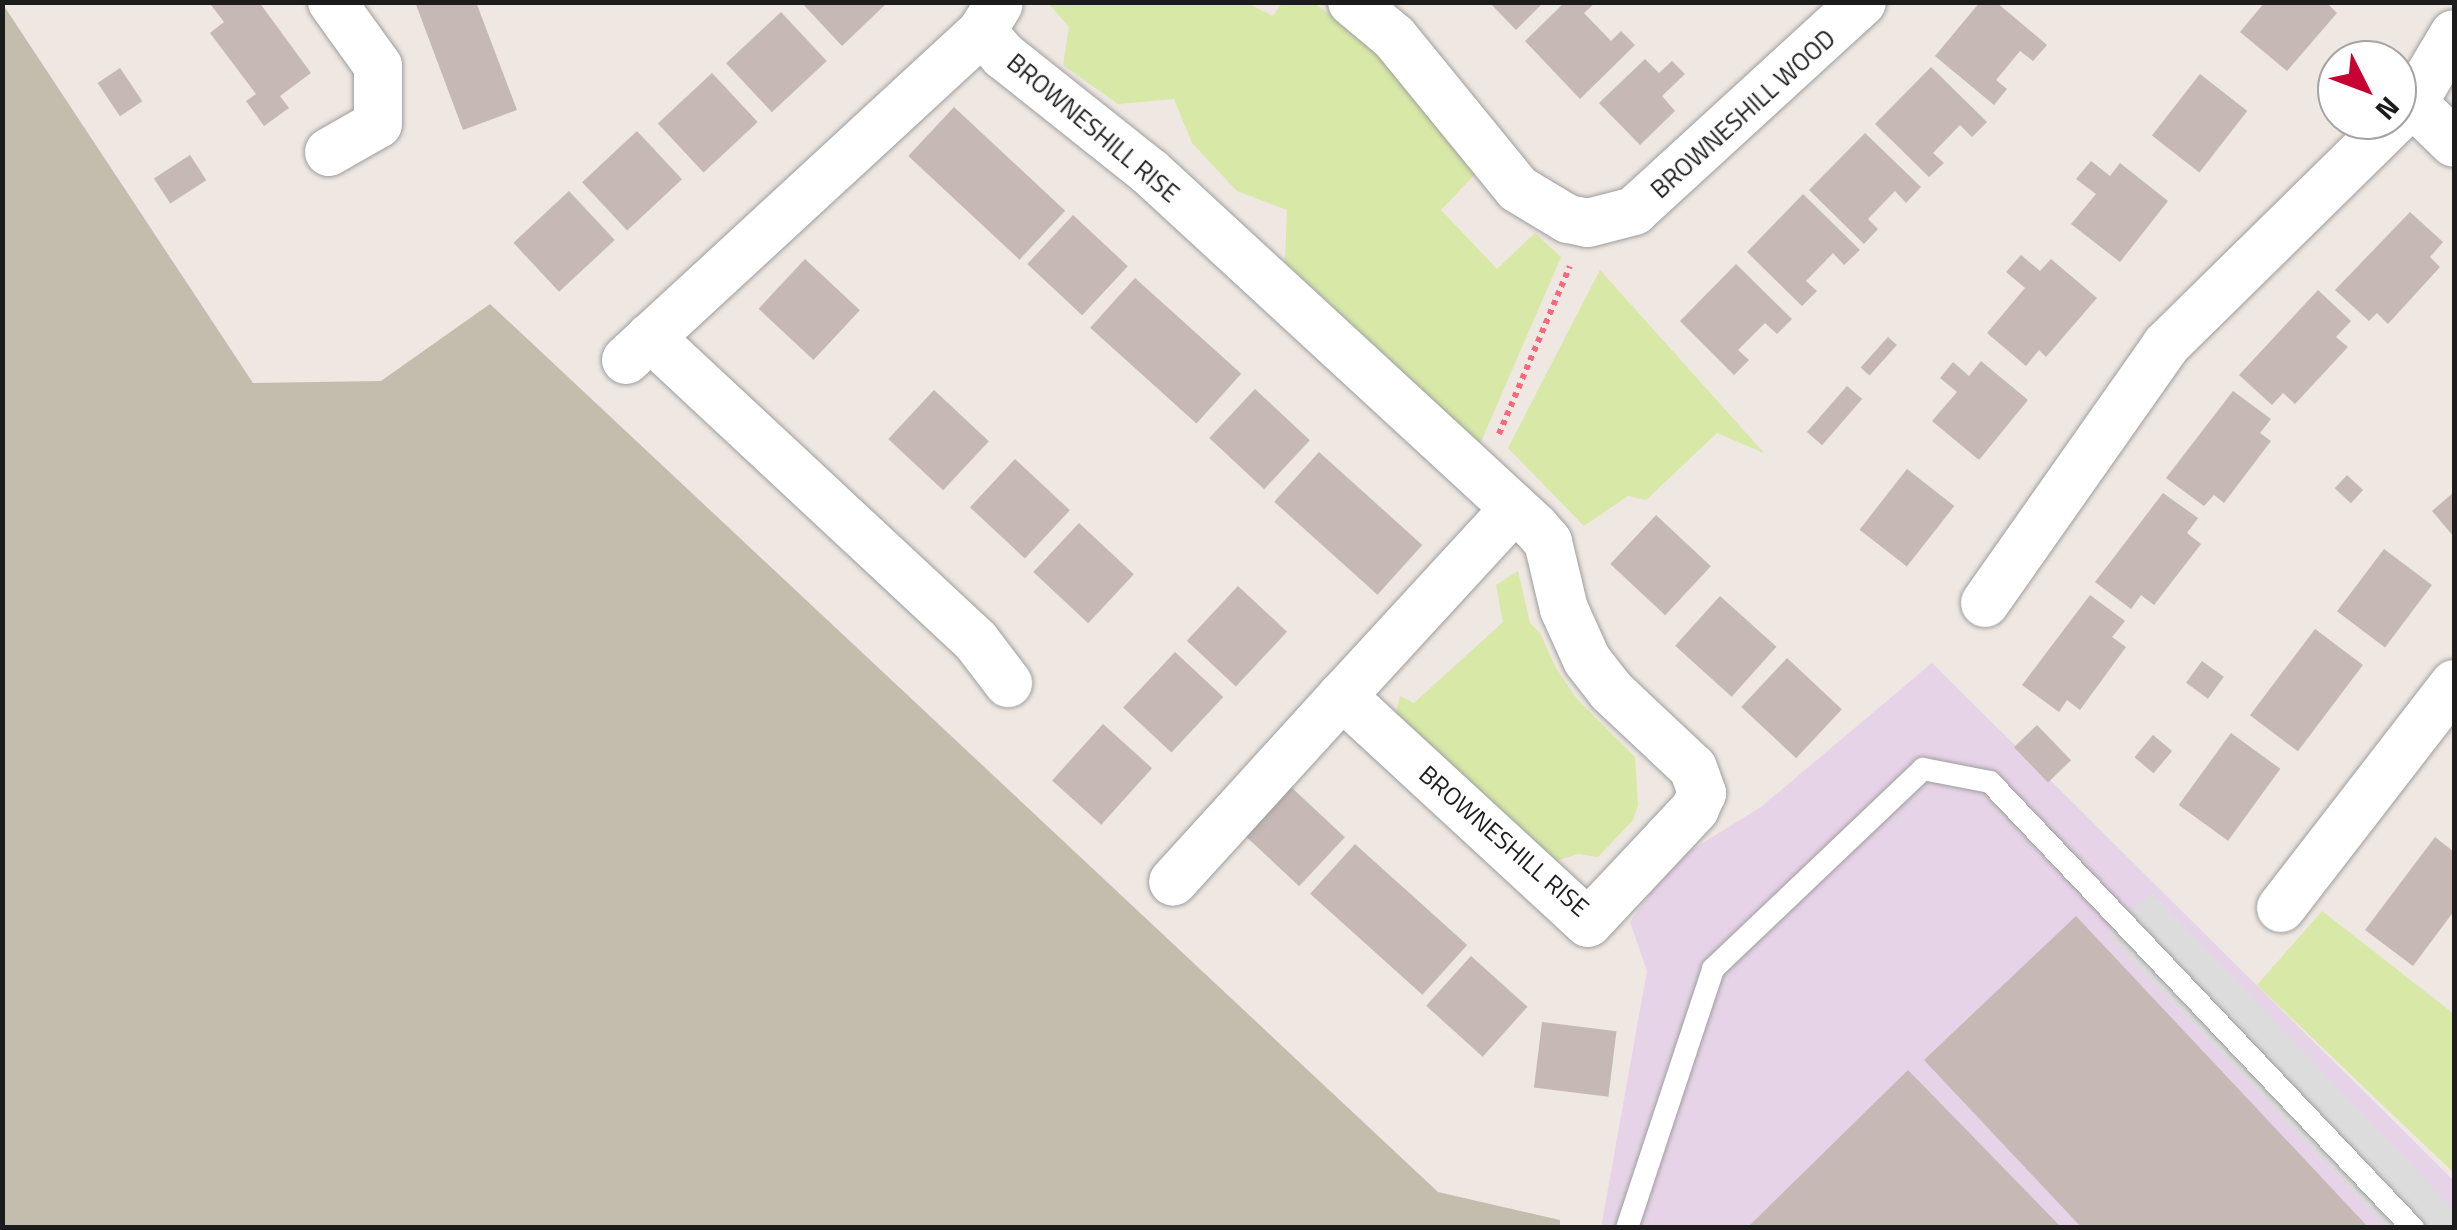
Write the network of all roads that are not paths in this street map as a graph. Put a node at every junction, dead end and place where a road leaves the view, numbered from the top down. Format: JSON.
{"nodes":[{"id":1,"x":332,"y":2,"type":"edge"},
{"id":2,"x":1352,"y":2,"type":"edge"},
{"id":3,"x":1862,"y":2,"type":"edge"},
{"id":4,"x":991,"y":17,"type":"edge"},
{"id":5,"x":2454,"y":34,"type":"edge"},
{"id":6,"x":2417,"y":91,"type":"edge"},
{"id":7,"x":2417,"y":122,"type":"edge"},
{"id":8,"x":2375,"y":140,"type":"edge"},
{"id":9,"x":2454,"y":143,"type":"edge"},
{"id":10,"x":329,"y":152,"type":"dead end"},
{"id":11,"x":1498,"y":492,"type":"junction"},
{"id":12,"x":1985,"y":603,"type":"dead end"},
{"id":13,"x":1008,"y":682,"type":"dead end"},
{"id":14,"x":2454,"y":684,"type":"edge"},
{"id":15,"x":1342,"y":696,"type":"junction"},
{"id":16,"x":1173,"y":882,"type":"dead end"},
{"id":17,"x":2281,"y":908,"type":"dead end"},
{"id":18,"x":1627,"y":1228,"type":"edge"},
{"id":19,"x":2413,"y":1228,"type":"edge"}],
"edges":[{"from":1,"to":10,"type":"street"},
{"from":2,"to":3,"type":"street","name":"BROWNESHILL WOOD"},
{"from":4,"to":11,"type":"street","name":"BROWNESHILL RISE"},
{"from":4,"to":13,"type":"street","name":"BROWNESHILL RISE"},
{"from":5,"to":6,"type":"street"},
{"from":7,"to":9,"type":"street"},
{"from":8,"to":12,"type":"street"},
{"from":11,"to":15,"type":"street"},
{"from":11,"to":15,"type":"street","name":"BROWNESHILL RISE"},
{"from":14,"to":17,"type":"street"},
{"from":15,"to":16,"type":"street"},
{"from":18,"to":19,"type":"lane"}]}
